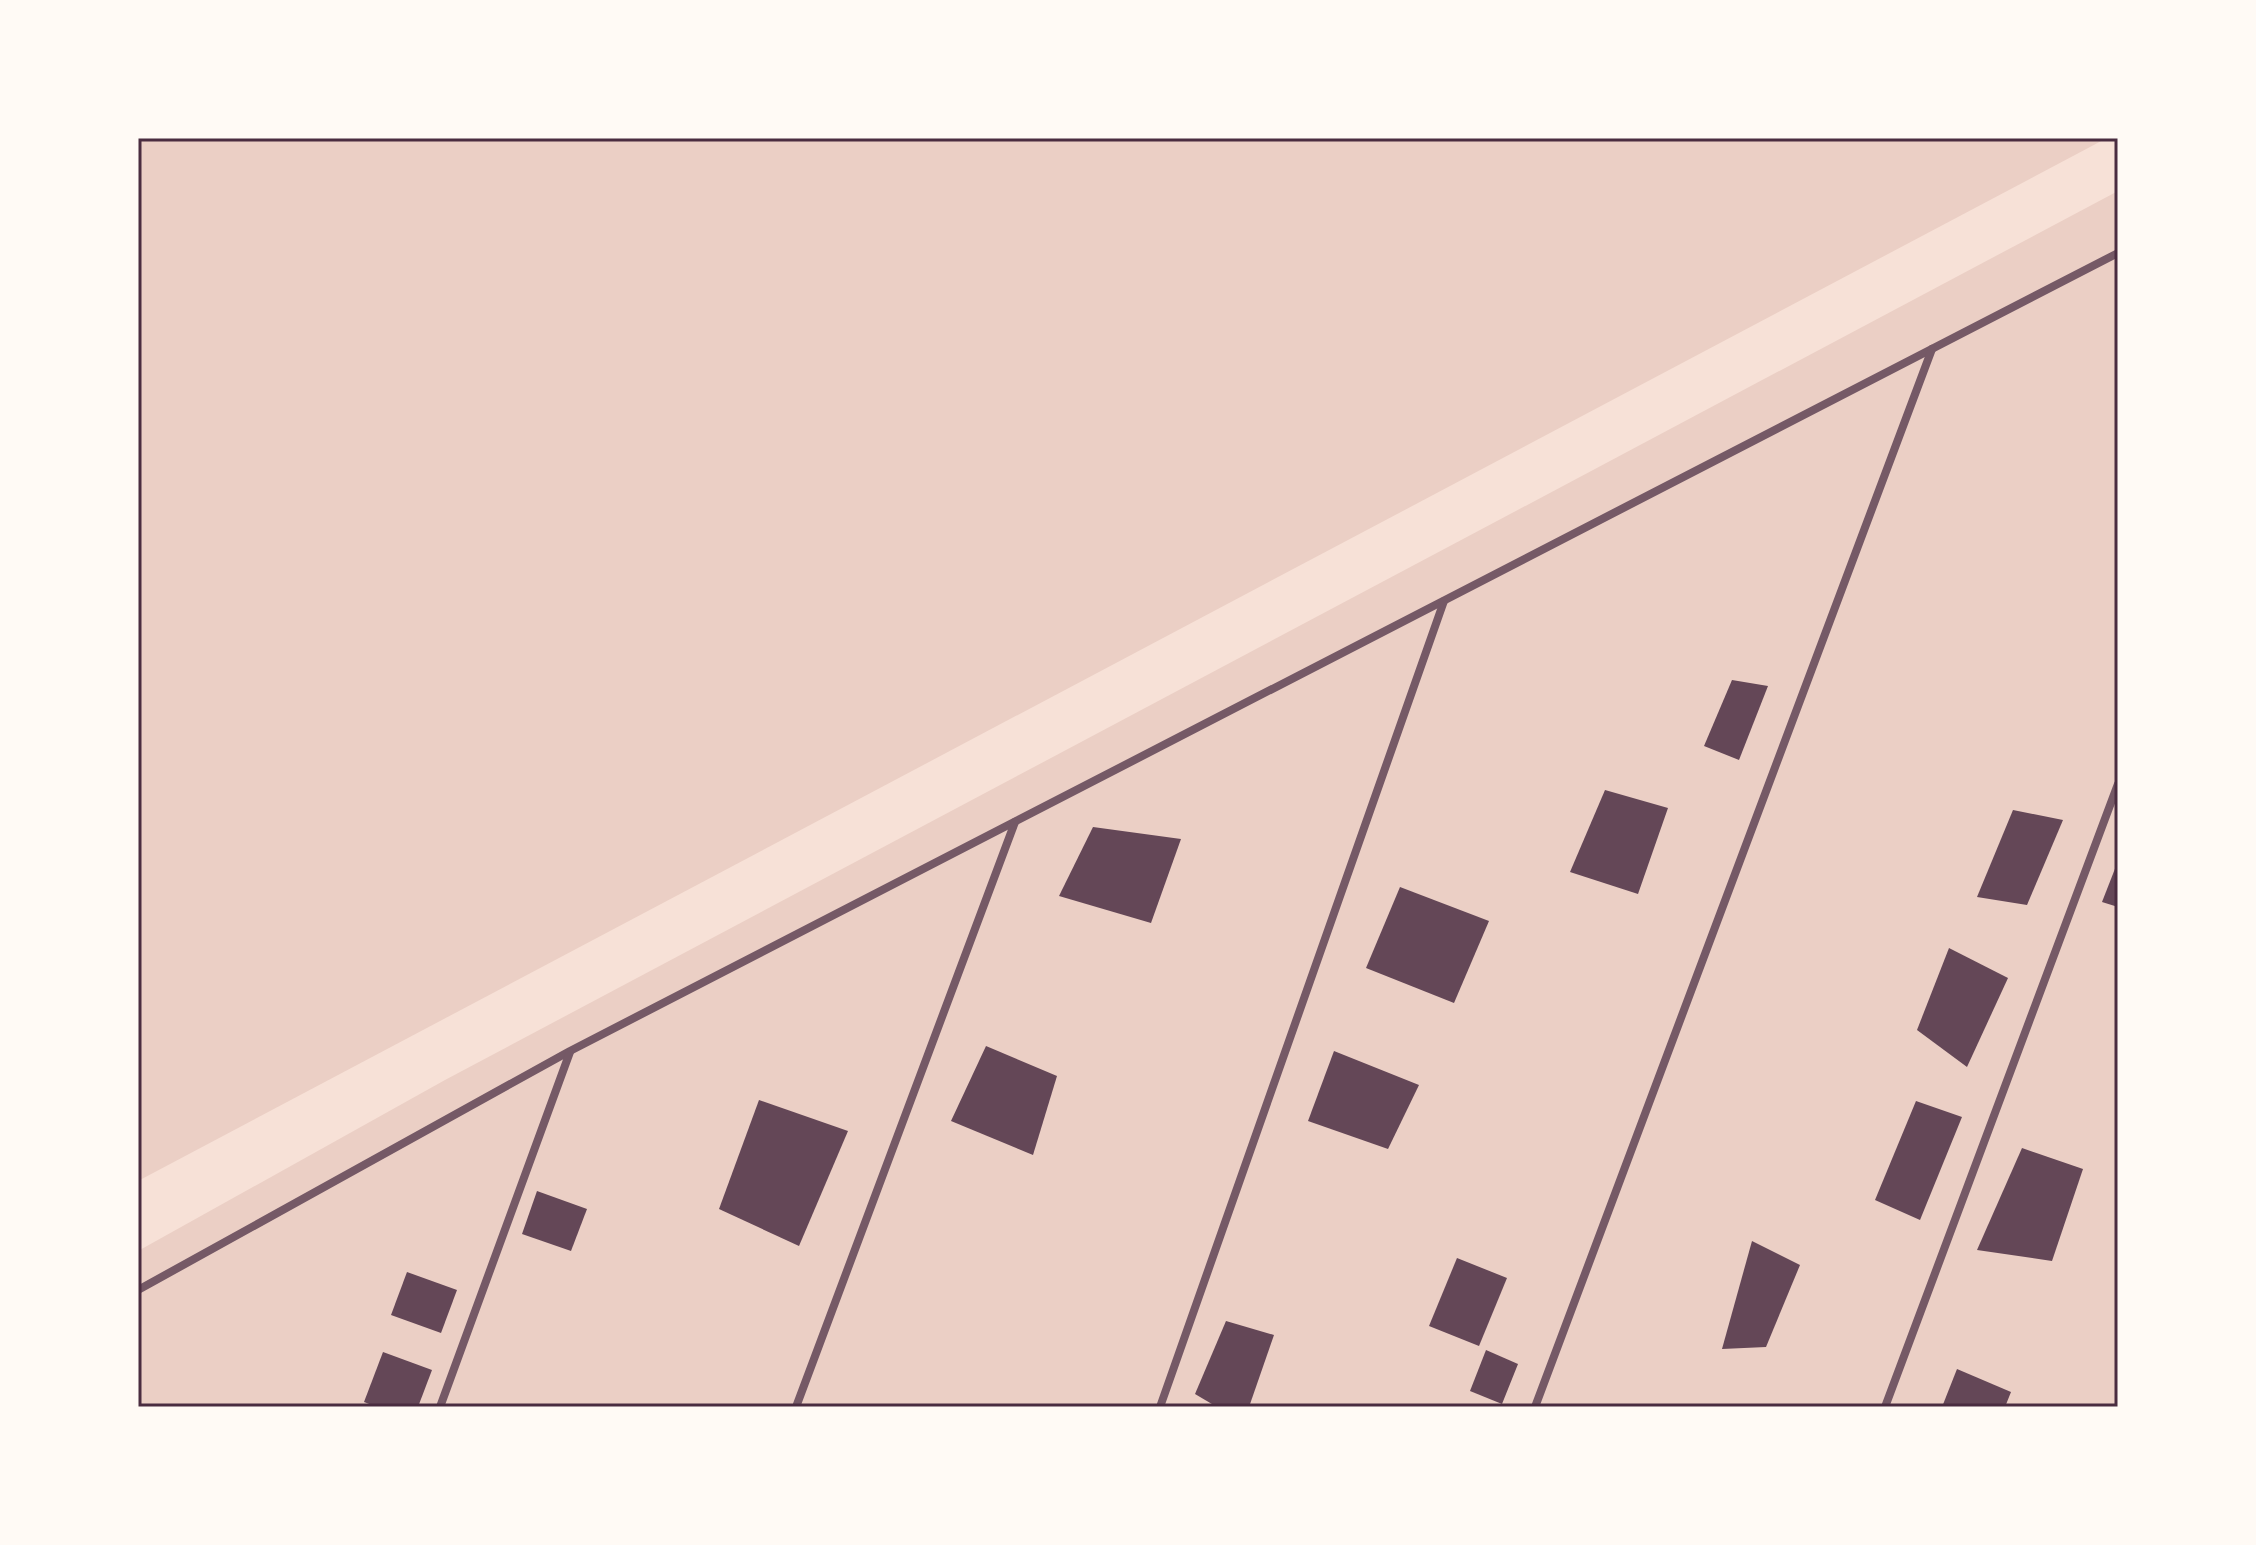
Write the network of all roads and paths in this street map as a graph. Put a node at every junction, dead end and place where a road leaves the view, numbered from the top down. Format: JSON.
{"nodes":[{"id":1,"x":2118,"y":253,"type":"edge"},
{"id":2,"x":1932,"y":349,"type":"junction"},
{"id":3,"x":1444,"y":600,"type":"junction"},
{"id":4,"x":2118,"y":784,"type":"edge"},
{"id":5,"x":1015,"y":822,"type":"junction"},
{"id":6,"x":570,"y":1051,"type":"junction"},
{"id":7,"x":138,"y":1290,"type":"edge"},
{"id":8,"x":440,"y":1407,"type":"edge"},
{"id":9,"x":796,"y":1407,"type":"edge"},
{"id":10,"x":1160,"y":1407,"type":"edge"},
{"id":11,"x":1535,"y":1407,"type":"edge"},
{"id":12,"x":1885,"y":1407,"type":"edge"}],
"edges":[{"from":1,"to":2,"type":"street"},
{"from":2,"to":3,"type":"street"},
{"from":2,"to":11,"type":"street"},
{"from":3,"to":5,"type":"street"},
{"from":3,"to":10,"type":"street"},
{"from":4,"to":12,"type":"street"},
{"from":5,"to":6,"type":"street"},
{"from":5,"to":9,"type":"street"},
{"from":6,"to":7,"type":"street"},
{"from":6,"to":8,"type":"street"}]}
